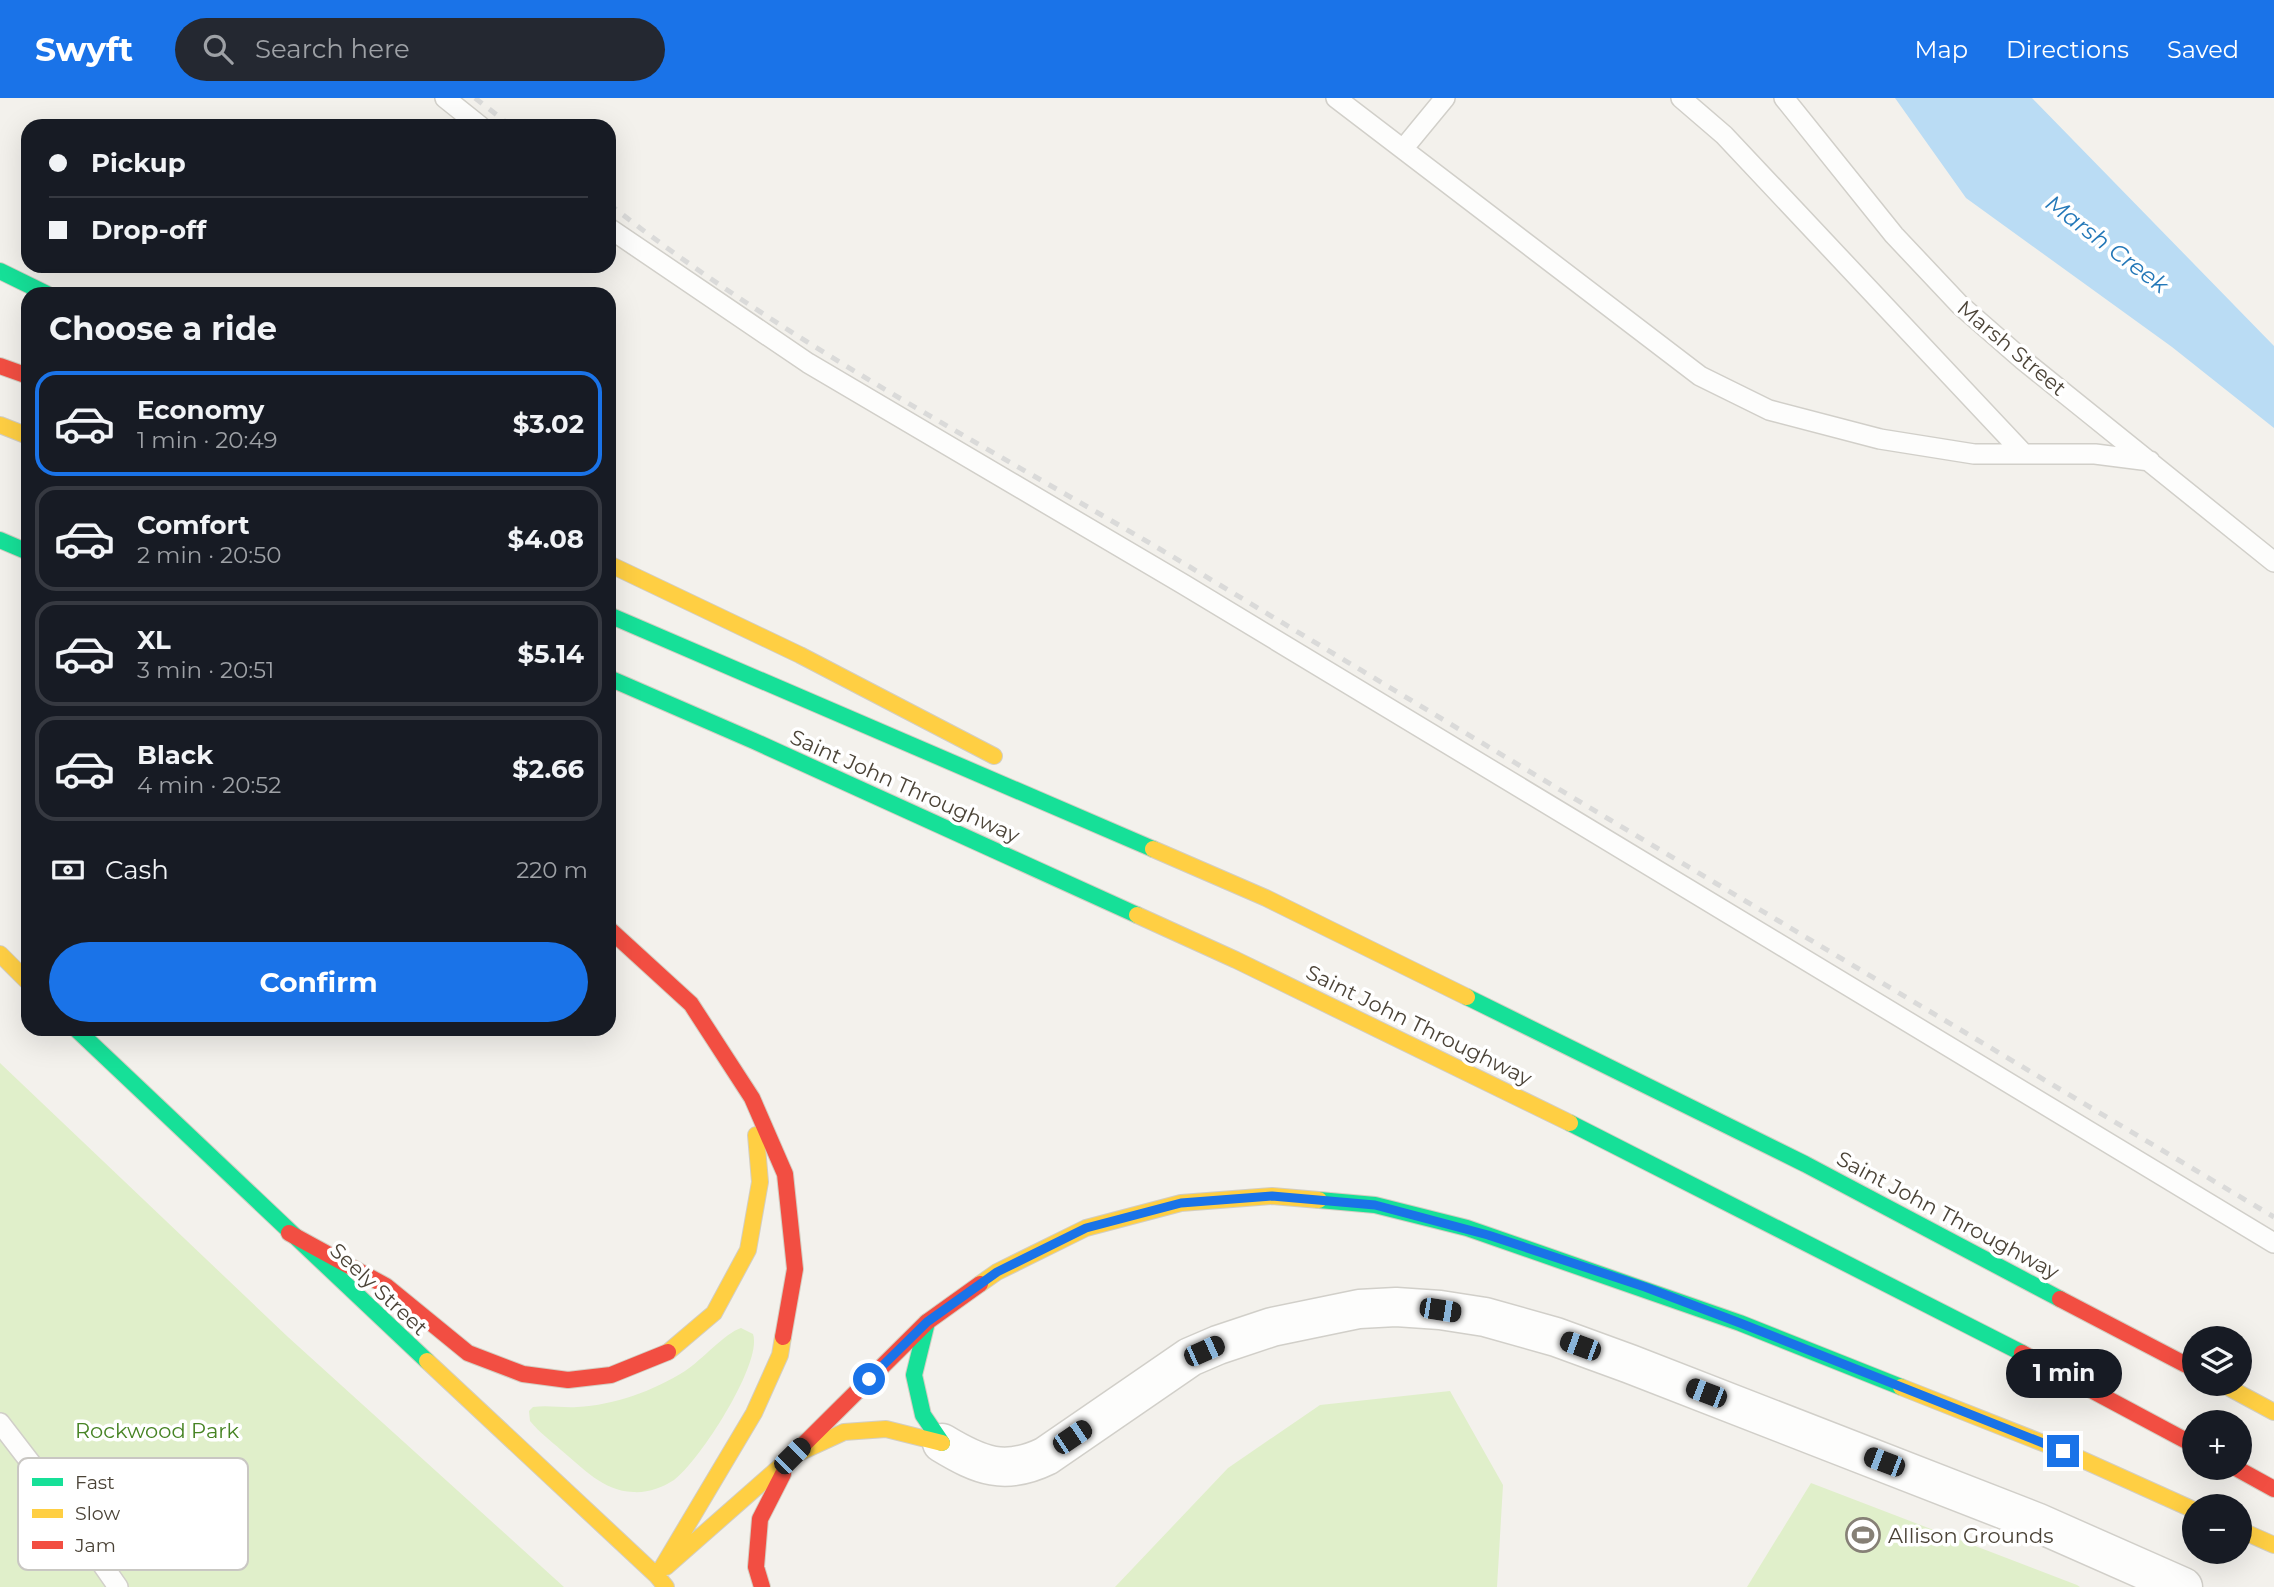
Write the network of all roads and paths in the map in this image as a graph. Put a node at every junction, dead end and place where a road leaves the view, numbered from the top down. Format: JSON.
{"nodes":[{"id":1,"x":445,"y":98,"type":"edge"},
{"id":2,"x":1336,"y":98,"type":"edge"},
{"id":3,"x":1445,"y":98,"type":"edge"},
{"id":4,"x":1681,"y":98,"type":"edge"},
{"id":5,"x":1784,"y":98,"type":"edge"},
{"id":6,"x":471,"y":119,"type":"edge"},
{"id":7,"x":1403,"y":149,"type":"junction"},
{"id":8,"x":616,"y":233,"type":"edge"},
{"id":9,"x":0,"y":271,"type":"edge"},
{"id":10,"x":33,"y":287,"type":"edge"},
{"id":11,"x":0,"y":366,"type":"edge"},
{"id":12,"x":21,"y":374,"type":"edge"},
{"id":13,"x":0,"y":425,"type":"edge"},
{"id":14,"x":21,"y":433,"type":"edge"},
{"id":15,"x":2024,"y":454,"type":"junction"},
{"id":16,"x":2150,"y":461,"type":"junction"},
{"id":17,"x":0,"y":540,"type":"edge"},
{"id":18,"x":21,"y":549,"type":"edge"},
{"id":19,"x":2274,"y":562,"type":"edge"},
{"id":20,"x":616,"y":567,"type":"edge"},
{"id":21,"x":616,"y":618,"type":"edge"},
{"id":22,"x":616,"y":681,"type":"edge"},
{"id":23,"x":1009,"y":764,"type":"dead end"},
{"id":24,"x":1070,"y":796,"type":"dead end"},
{"id":25,"x":1266,"y":898,"type":"junction"},
{"id":26,"x":616,"y":935,"type":"edge"},
{"id":27,"x":0,"y":954,"type":"edge"},
{"id":28,"x":21,"y":975,"type":"edge"},
{"id":29,"x":83,"y":1036,"type":"edge"},
{"id":30,"x":752,"y":1098,"type":"junction"},
{"id":31,"x":289,"y":1233,"type":"junction"},
{"id":32,"x":2274,"y":1243,"type":"edge"},
{"id":33,"x":927,"y":1322,"type":"junction"},
{"id":34,"x":2182,"y":1363,"type":"edge"},
{"id":35,"x":2244,"y":1396,"type":"edge"},
{"id":36,"x":2274,"y":1412,"type":"edge"},
{"id":37,"x":0,"y":1423,"type":"edge"},
{"id":38,"x":2182,"y":1438,"type":"edge"},
{"id":39,"x":942,"y":1443,"type":"junction"},
{"id":40,"x":792,"y":1456,"type":"junction"},
{"id":41,"x":27,"y":1458,"type":"edge"},
{"id":42,"x":2252,"y":1477,"type":"edge"},
{"id":43,"x":2274,"y":1489,"type":"edge"},
{"id":44,"x":2182,"y":1505,"type":"edge"},
{"id":45,"x":2252,"y":1535,"type":"edge"},
{"id":46,"x":2274,"y":1545,"type":"edge"},
{"id":47,"x":106,"y":1570,"type":"edge"},
{"id":48,"x":661,"y":1581,"type":"edge"},
{"id":49,"x":118,"y":1587,"type":"edge"},
{"id":50,"x":676,"y":1587,"type":"edge"},
{"id":51,"x":762,"y":1587,"type":"edge"},
{"id":52,"x":2183,"y":1587,"type":"edge"}],
"edges":[{"from":1,"to":6,"type":"lane"},
{"from":2,"to":7,"type":"lane"},
{"from":3,"to":7,"type":"lane"},
{"from":4,"to":15,"type":"lane"},
{"from":5,"to":16,"type":"lane","name":"Marsh Street"},
{"from":7,"to":15,"type":"lane"},
{"from":8,"to":32,"type":"lane"},
{"from":9,"to":10,"type":"main road"},
{"from":11,"to":12,"type":"main road"},
{"from":13,"to":14,"type":"main road"},
{"from":15,"to":16,"type":"lane"},
{"from":16,"to":19,"type":"lane","name":"Marsh Street"},
{"from":17,"to":18,"type":"main road"},
{"from":20,"to":23,"type":"main road"},
{"from":21,"to":25,"type":"main road","name":"Saint John Throughway"},
{"from":22,"to":38,"type":"main road","name":"Saint John Throughway"},
{"from":24,"to":25,"type":"main road"},
{"from":25,"to":34,"type":"main road","name":"Saint John Throughway"},
{"from":26,"to":30,"type":"main road"},
{"from":27,"to":28,"type":"main road"},
{"from":29,"to":31,"type":"main road","name":"Seely Street"},
{"from":30,"to":31,"type":"main road"},
{"from":30,"to":48,"type":"main road"},
{"from":31,"to":48,"type":"main road","name":"Seely Street"},
{"from":33,"to":39,"type":"main road"},
{"from":33,"to":40,"type":"main road"},
{"from":33,"to":44,"type":"main road"},
{"from":35,"to":36,"type":"main road"},
{"from":37,"to":41,"type":"lane"},
{"from":39,"to":40,"type":"main road"},
{"from":39,"to":52,"type":"street"},
{"from":40,"to":48,"type":"main road"},
{"from":40,"to":51,"type":"main road"},
{"from":42,"to":43,"type":"main road"},
{"from":45,"to":46,"type":"main road"},
{"from":47,"to":49,"type":"lane"},
{"from":48,"to":50,"type":"main road","name":"Seely Street"}]}
